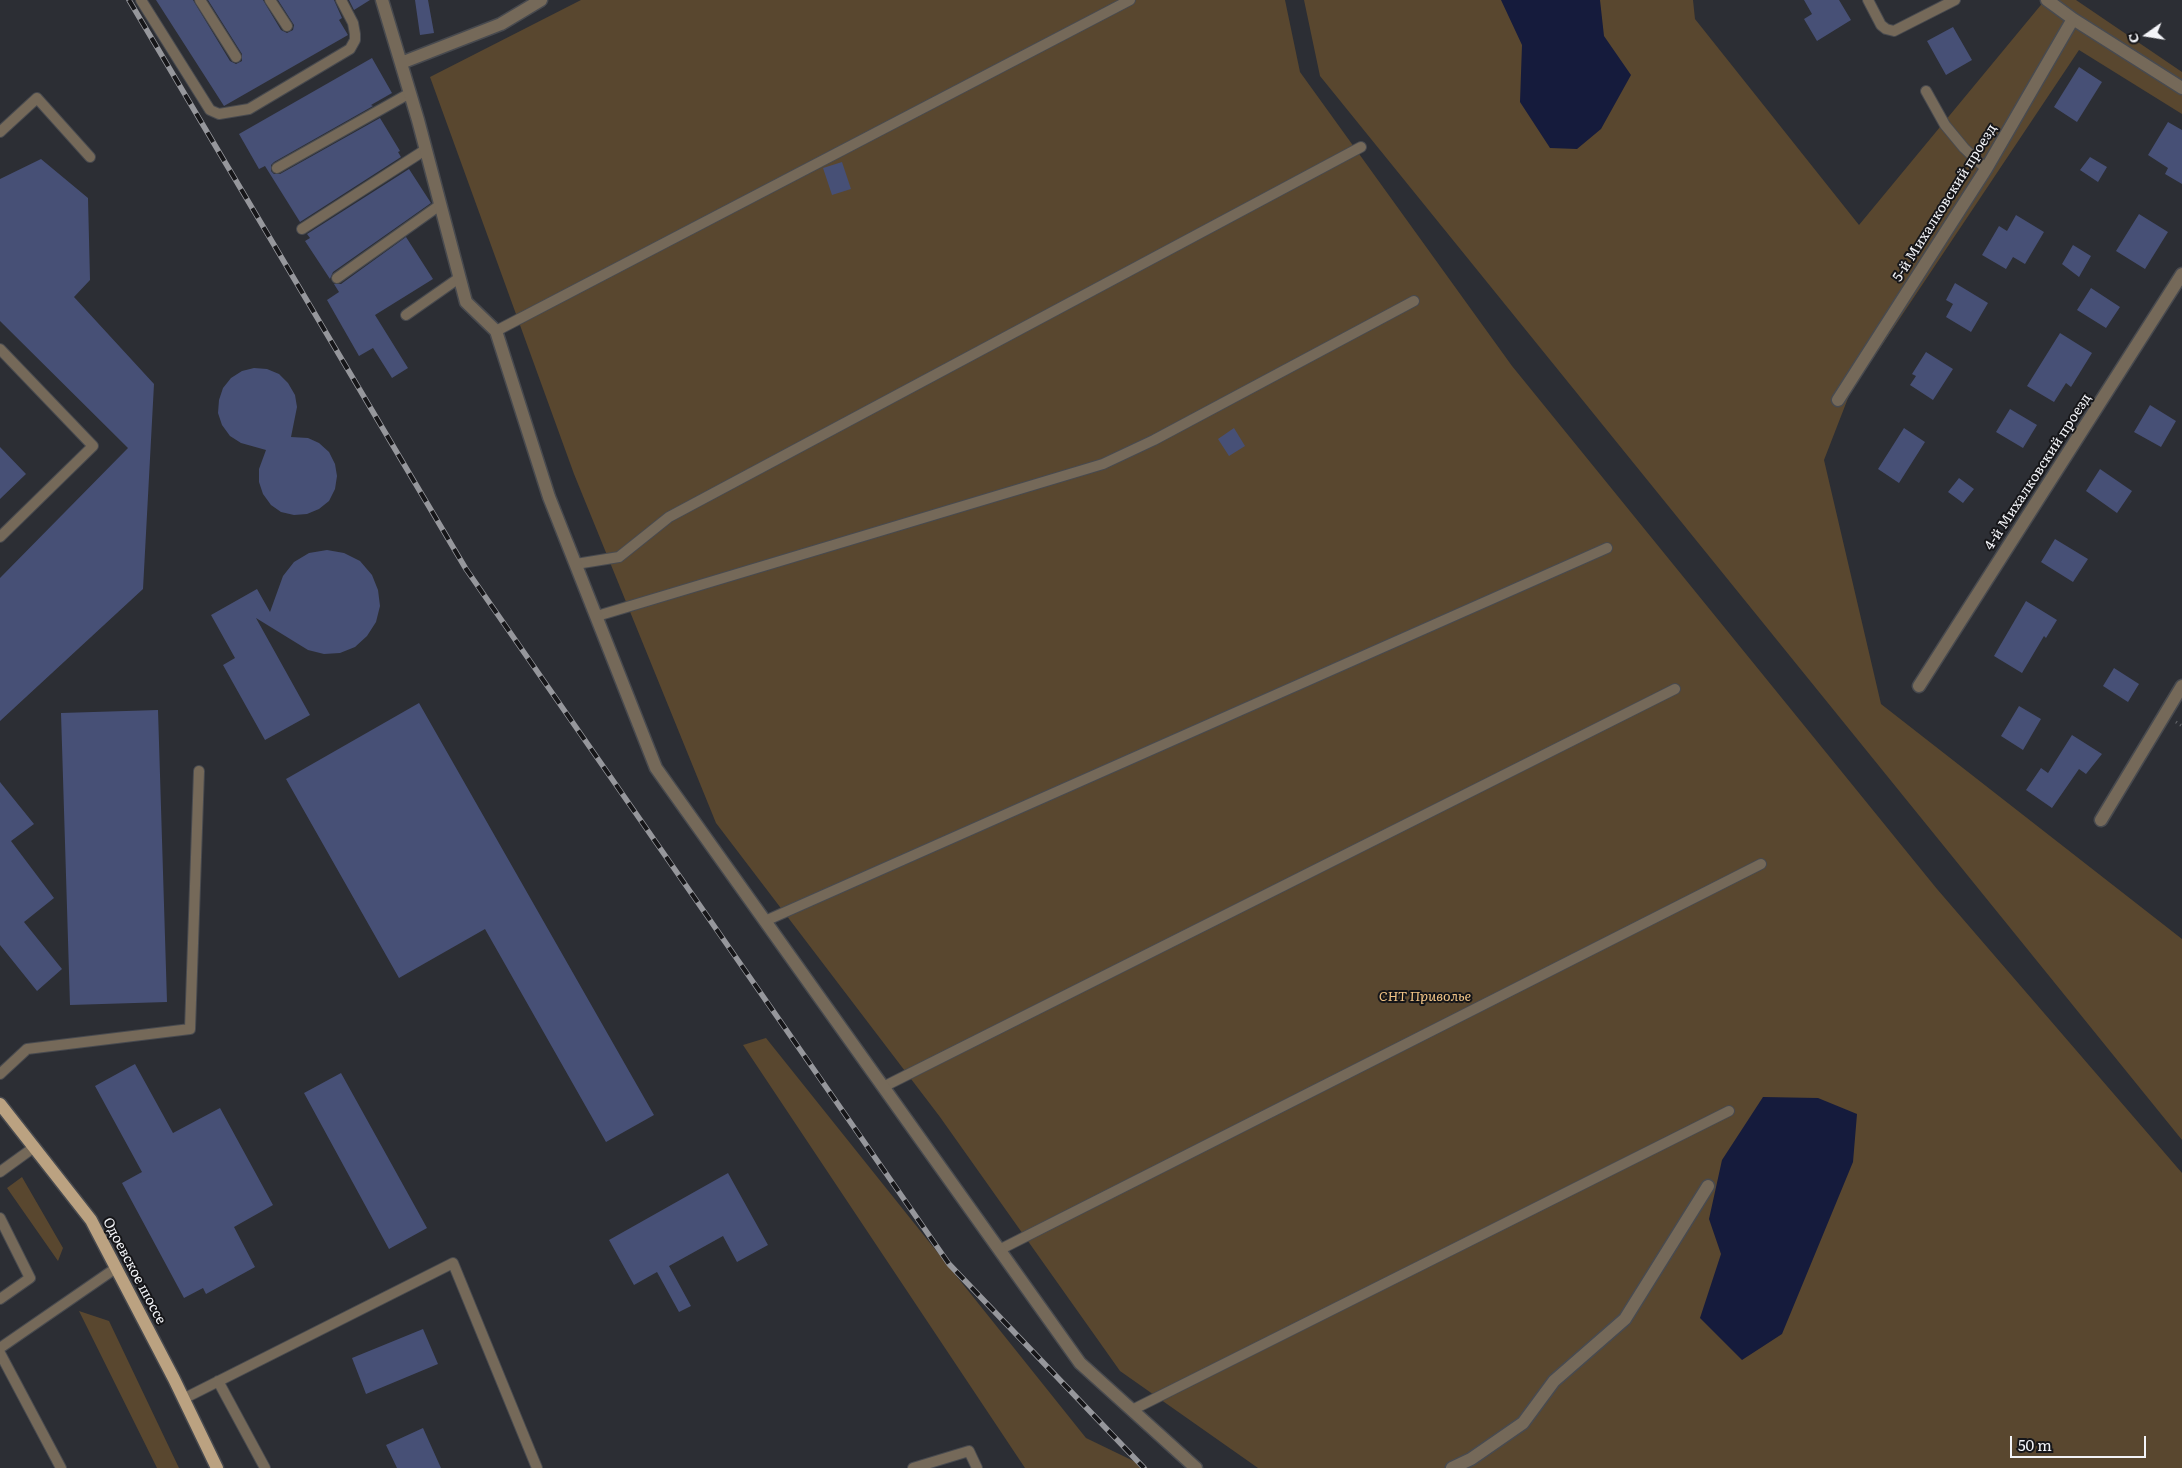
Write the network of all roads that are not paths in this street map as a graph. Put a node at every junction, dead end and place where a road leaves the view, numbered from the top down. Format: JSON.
{"nodes":[{"id":1,"x":141,"y":0,"type":"edge"},
{"id":2,"x":200,"y":0,"type":"edge"},
{"id":3,"x":270,"y":0,"type":"edge"},
{"id":4,"x":341,"y":0,"type":"edge"},
{"id":5,"x":382,"y":0,"type":"edge"},
{"id":6,"x":541,"y":0,"type":"edge"},
{"id":7,"x":1130,"y":0,"type":"edge"},
{"id":8,"x":1868,"y":0,"type":"edge"},
{"id":9,"x":1955,"y":0,"type":"edge"},
{"id":10,"x":2047,"y":0,"type":"edge"},
{"id":11,"x":2073,"y":19,"type":"junction"},
{"id":12,"x":287,"y":26,"type":"dead end"},
{"id":13,"x":236,"y":57,"type":"dead end"},
{"id":14,"x":401,"y":63,"type":"junction"},
{"id":15,"x":2182,"y":88,"type":"edge"},
{"id":16,"x":1926,"y":91,"type":"dead end"},
{"id":17,"x":410,"y":93,"type":"junction"},
{"id":18,"x":0,"y":132,"type":"edge"},
{"id":19,"x":1361,"y":147,"type":"dead end"},
{"id":20,"x":426,"y":150,"type":"junction"},
{"id":21,"x":90,"y":157,"type":"dead end"},
{"id":22,"x":277,"y":168,"type":"dead end"},
{"id":23,"x":1986,"y":169,"type":"junction"},
{"id":24,"x":440,"y":205,"type":"junction"},
{"id":25,"x":302,"y":229,"type":"dead end"},
{"id":26,"x":2182,"y":274,"type":"edge"},
{"id":27,"x":337,"y":278,"type":"dead end"},
{"id":28,"x":459,"y":278,"type":"junction"},
{"id":29,"x":1414,"y":301,"type":"dead end"},
{"id":30,"x":406,"y":315,"type":"dead end"},
{"id":31,"x":496,"y":331,"type":"junction"},
{"id":32,"x":0,"y":349,"type":"edge"},
{"id":33,"x":1838,"y":400,"type":"dead end"},
{"id":34,"x":0,"y":537,"type":"edge"},
{"id":35,"x":1607,"y":548,"type":"dead end"},
{"id":36,"x":576,"y":564,"type":"junction"},
{"id":37,"x":597,"y":616,"type":"junction"},
{"id":38,"x":1919,"y":686,"type":"dead end"},
{"id":39,"x":2182,"y":686,"type":"edge"},
{"id":40,"x":1675,"y":688,"type":"dead end"},
{"id":41,"x":199,"y":771,"type":"dead end"},
{"id":42,"x":2101,"y":820,"type":"dead end"},
{"id":43,"x":1761,"y":864,"type":"dead end"},
{"id":44,"x":765,"y":921,"type":"junction"},
{"id":45,"x":0,"y":1074,"type":"edge"},
{"id":46,"x":882,"y":1087,"type":"junction"},
{"id":47,"x":0,"y":1104,"type":"edge"},
{"id":48,"x":1729,"y":1111,"type":"dead end"},
{"id":49,"x":33,"y":1148,"type":"junction"},
{"id":50,"x":0,"y":1172,"type":"edge"},
{"id":51,"x":1708,"y":1186,"type":"dead end"},
{"id":52,"x":0,"y":1218,"type":"edge"},
{"id":53,"x":999,"y":1250,"type":"junction"},
{"id":54,"x":116,"y":1268,"type":"junction"},
{"id":55,"x":0,"y":1298,"type":"edge"},
{"id":56,"x":0,"y":1348,"type":"edge"},
{"id":57,"x":0,"y":1353,"type":"edge"},
{"id":58,"x":218,"y":1381,"type":"junction"},
{"id":59,"x":183,"y":1399,"type":"junction"},
{"id":60,"x":1132,"y":1410,"type":"junction"},
{"id":61,"x":61,"y":1468,"type":"edge"},
{"id":62,"x":217,"y":1468,"type":"edge"},
{"id":63,"x":265,"y":1468,"type":"edge"},
{"id":64,"x":537,"y":1468,"type":"edge"},
{"id":65,"x":913,"y":1468,"type":"edge"},
{"id":66,"x":977,"y":1468,"type":"edge"},
{"id":67,"x":1196,"y":1468,"type":"edge"},
{"id":68,"x":1452,"y":1468,"type":"edge"}],
"edges":[{"from":1,"to":4,"type":"lane"},
{"from":2,"to":13,"type":"lane"},
{"from":3,"to":12,"type":"lane"},
{"from":5,"to":14,"type":"street"},
{"from":6,"to":14,"type":"street"},
{"from":7,"to":31,"type":"lane"},
{"from":8,"to":9,"type":"lane"},
{"from":10,"to":11,"type":"street"},
{"from":11,"to":15,"type":"street"},
{"from":11,"to":23,"type":"street","name":"5-й Михалковский проезд"},
{"from":14,"to":17,"type":"street"},
{"from":16,"to":23,"type":"lane"},
{"from":17,"to":20,"type":"street"},
{"from":17,"to":22,"type":"lane"},
{"from":18,"to":21,"type":"lane"},
{"from":19,"to":36,"type":"lane"},
{"from":20,"to":24,"type":"street"},
{"from":20,"to":25,"type":"lane"},
{"from":23,"to":33,"type":"street","name":"5-й Михалковский проезд"},
{"from":24,"to":27,"type":"lane"},
{"from":24,"to":28,"type":"street"},
{"from":26,"to":38,"type":"street","name":"4-й Михалковский проезд"},
{"from":28,"to":30,"type":"lane"},
{"from":28,"to":31,"type":"street"},
{"from":29,"to":37,"type":"lane"},
{"from":31,"to":36,"type":"street"},
{"from":32,"to":34,"type":"lane"},
{"from":35,"to":44,"type":"lane"},
{"from":36,"to":37,"type":"street"},
{"from":37,"to":44,"type":"street"},
{"from":39,"to":42,"type":"street"},
{"from":40,"to":46,"type":"lane"},
{"from":41,"to":45,"type":"lane"},
{"from":43,"to":53,"type":"lane"},
{"from":44,"to":46,"type":"street"},
{"from":46,"to":53,"type":"street"},
{"from":47,"to":49,"type":"main road","name":"Одоевское шоссе"},
{"from":48,"to":60,"type":"lane"},
{"from":49,"to":50,"type":"lane"},
{"from":49,"to":54,"type":"main road","name":"Одоевское шоссе"},
{"from":51,"to":68,"type":"street"},
{"from":52,"to":55,"type":"lane"},
{"from":53,"to":60,"type":"street"},
{"from":54,"to":56,"type":"lane"},
{"from":54,"to":59,"type":"main road","name":"Одоевское шоссе"},
{"from":57,"to":61,"type":"lane"},
{"from":58,"to":59,"type":"lane"},
{"from":58,"to":63,"type":"lane"},
{"from":58,"to":64,"type":"lane"},
{"from":59,"to":62,"type":"main road","name":"Одоевское шоссе"},
{"from":60,"to":67,"type":"street"},
{"from":65,"to":66,"type":"lane"}]}
